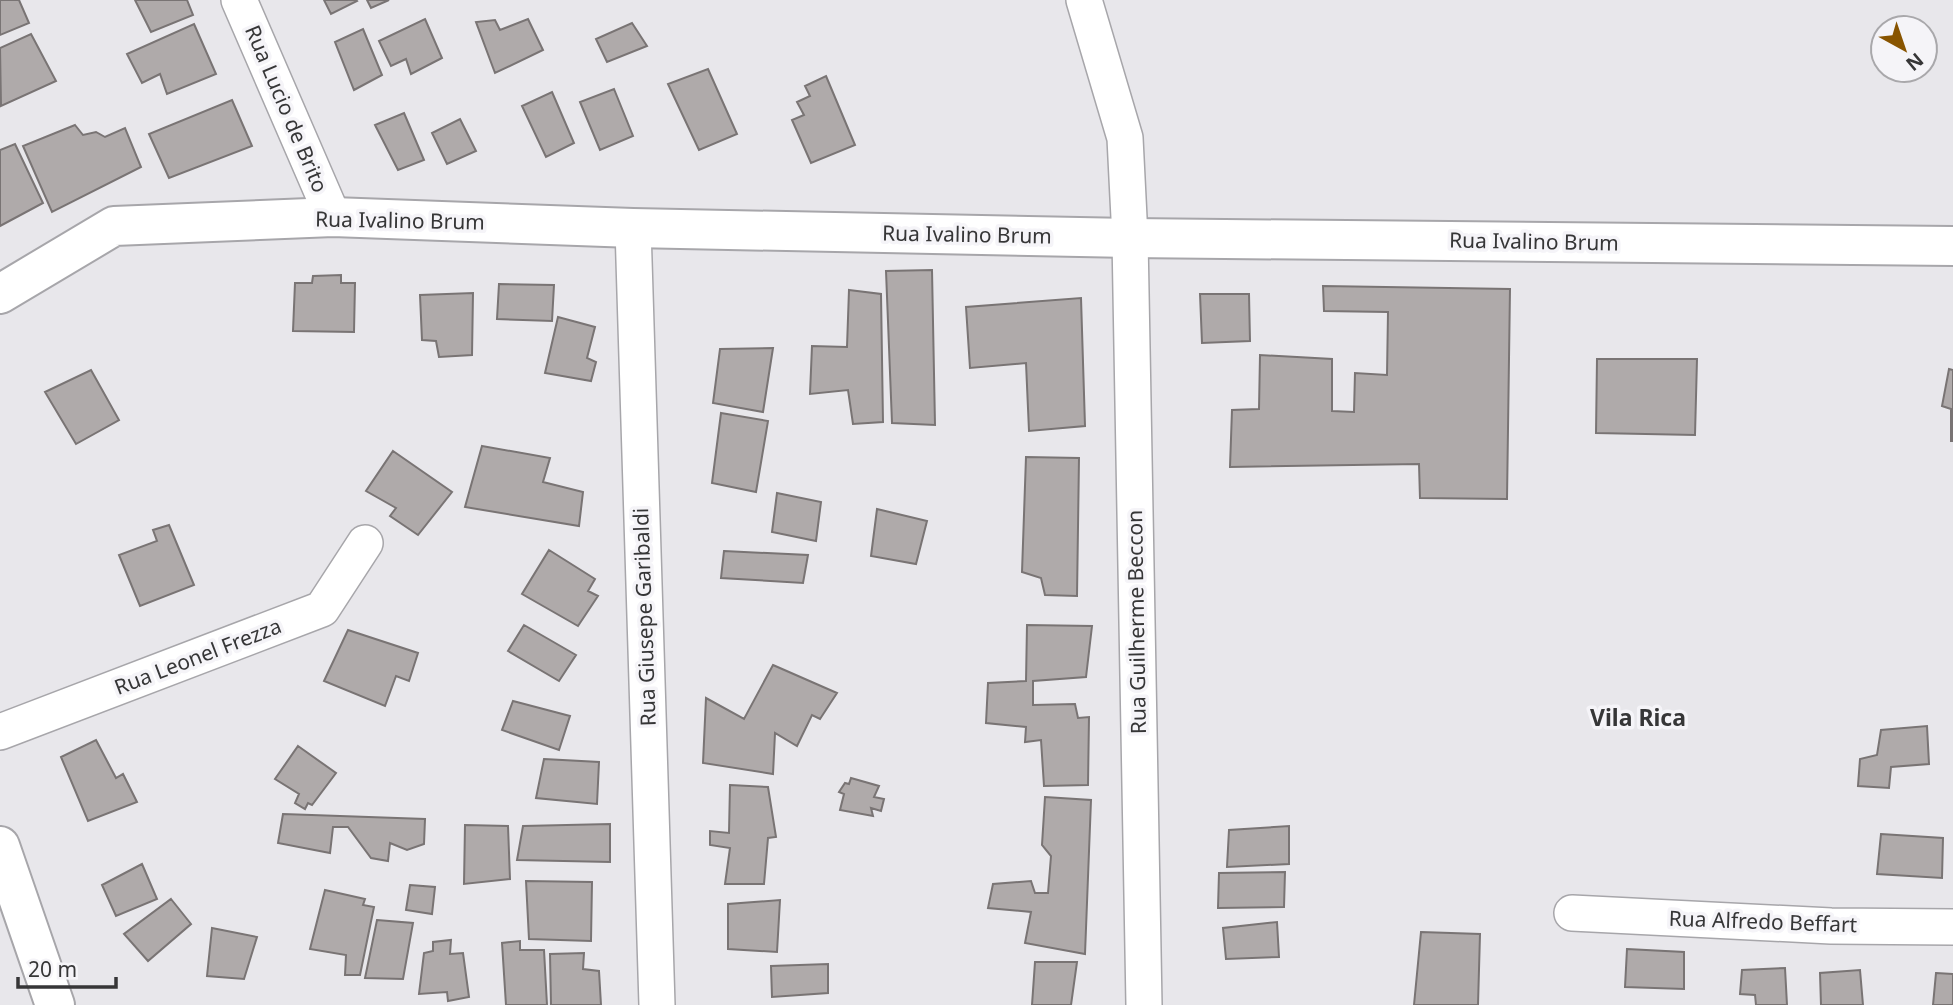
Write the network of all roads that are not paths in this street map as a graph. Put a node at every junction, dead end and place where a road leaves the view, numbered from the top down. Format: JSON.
{"nodes":[{"id":1,"x":239,"y":0,"type":"edge"},
{"id":2,"x":1084,"y":0,"type":"edge"},
{"id":3,"x":333,"y":218,"type":"junction"},
{"id":4,"x":633,"y":228,"type":"junction"},
{"id":5,"x":1130,"y":238,"type":"junction"},
{"id":6,"x":1953,"y":246,"type":"edge"},
{"id":7,"x":0,"y":294,"type":"edge"},
{"id":8,"x":365,"y":543,"type":"dead end"},
{"id":9,"x":0,"y":732,"type":"edge"},
{"id":10,"x":0,"y":846,"type":"edge"},
{"id":11,"x":1572,"y":913,"type":"dead end"},
{"id":12,"x":1953,"y":927,"type":"edge"},
{"id":13,"x":55,"y":1005,"type":"edge"},
{"id":14,"x":657,"y":1005,"type":"edge"},
{"id":15,"x":1144,"y":1005,"type":"edge"}],
"edges":[{"from":1,"to":3,"type":"street","name":"Rua Lucio de Brito"},
{"from":2,"to":5,"type":"street","name":"Rua Guilherme Beccon"},
{"from":3,"to":4,"type":"street","name":"Rua Ivalino Brum"},
{"from":3,"to":7,"type":"street","name":"Rua Ivalino Brum"},
{"from":4,"to":5,"type":"street","name":"Rua Ivalino Brum"},
{"from":4,"to":14,"type":"street","name":"Rua Giusepe Garibaldi"},
{"from":5,"to":6,"type":"street","name":"Rua Ivalino Brum"},
{"from":5,"to":15,"type":"street","name":"Rua Guilherme Beccon"},
{"from":8,"to":9,"type":"street","name":"Rua Leonel Frezza"},
{"from":10,"to":13,"type":"street"},
{"from":11,"to":12,"type":"street","name":"Rua Alfredo Beffart"}]}
